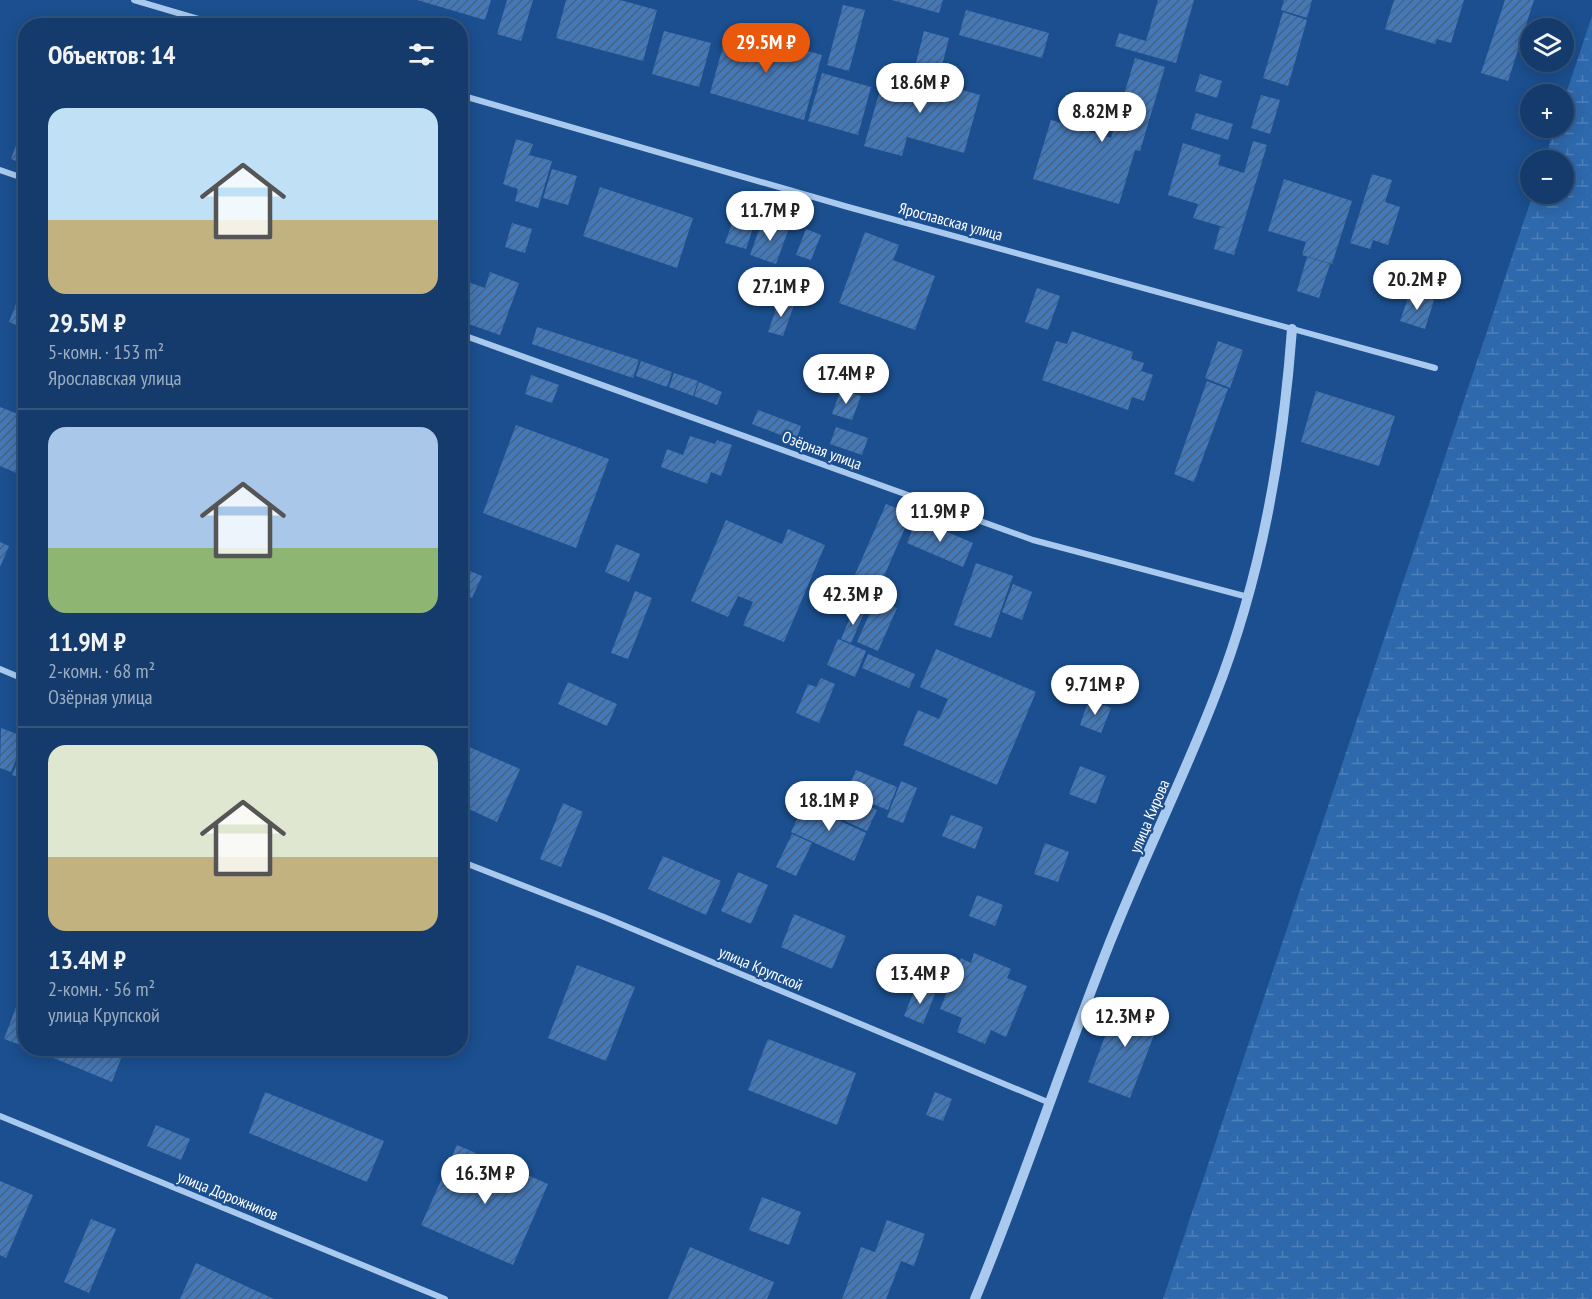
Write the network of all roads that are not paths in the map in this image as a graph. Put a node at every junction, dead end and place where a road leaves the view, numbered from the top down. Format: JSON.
{"nodes":[{"id":1,"x":134,"y":0,"type":"edge"},
{"id":2,"x":195,"y":18,"type":"edge"},
{"id":3,"x":468,"y":96,"type":"edge"},
{"id":4,"x":0,"y":170,"type":"edge"},
{"id":5,"x":18,"y":176,"type":"edge"},
{"id":6,"x":1292,"y":329,"type":"junction"},
{"id":7,"x":468,"y":337,"type":"edge"},
{"id":8,"x":1435,"y":368,"type":"dead end"},
{"id":9,"x":1248,"y":597,"type":"junction"},
{"id":10,"x":0,"y":669,"type":"edge"},
{"id":11,"x":18,"y":677,"type":"edge"},
{"id":12,"x":468,"y":864,"type":"edge"},
{"id":13,"x":1050,"y":1103,"type":"junction"},
{"id":14,"x":0,"y":1116,"type":"edge"},
{"id":15,"x":445,"y":1299,"type":"edge"},
{"id":16,"x":975,"y":1299,"type":"edge"}],
"edges":[{"from":1,"to":2,"type":"street"},
{"from":3,"to":6,"type":"street","name":"Ярославская улица"},
{"from":4,"to":5,"type":"street"},
{"from":6,"to":8,"type":"street","name":"Ярославская улица"},
{"from":6,"to":9,"type":"street","name":"улица Кирова"},
{"from":7,"to":9,"type":"street","name":"Озёрная улица"},
{"from":9,"to":13,"type":"street","name":"улица Кирова"},
{"from":10,"to":11,"type":"street"},
{"from":12,"to":13,"type":"street","name":"улица Крупской"},
{"from":13,"to":16,"type":"street","name":"улица Кирова"},
{"from":14,"to":15,"type":"street","name":"улица Дорожников"}]}
